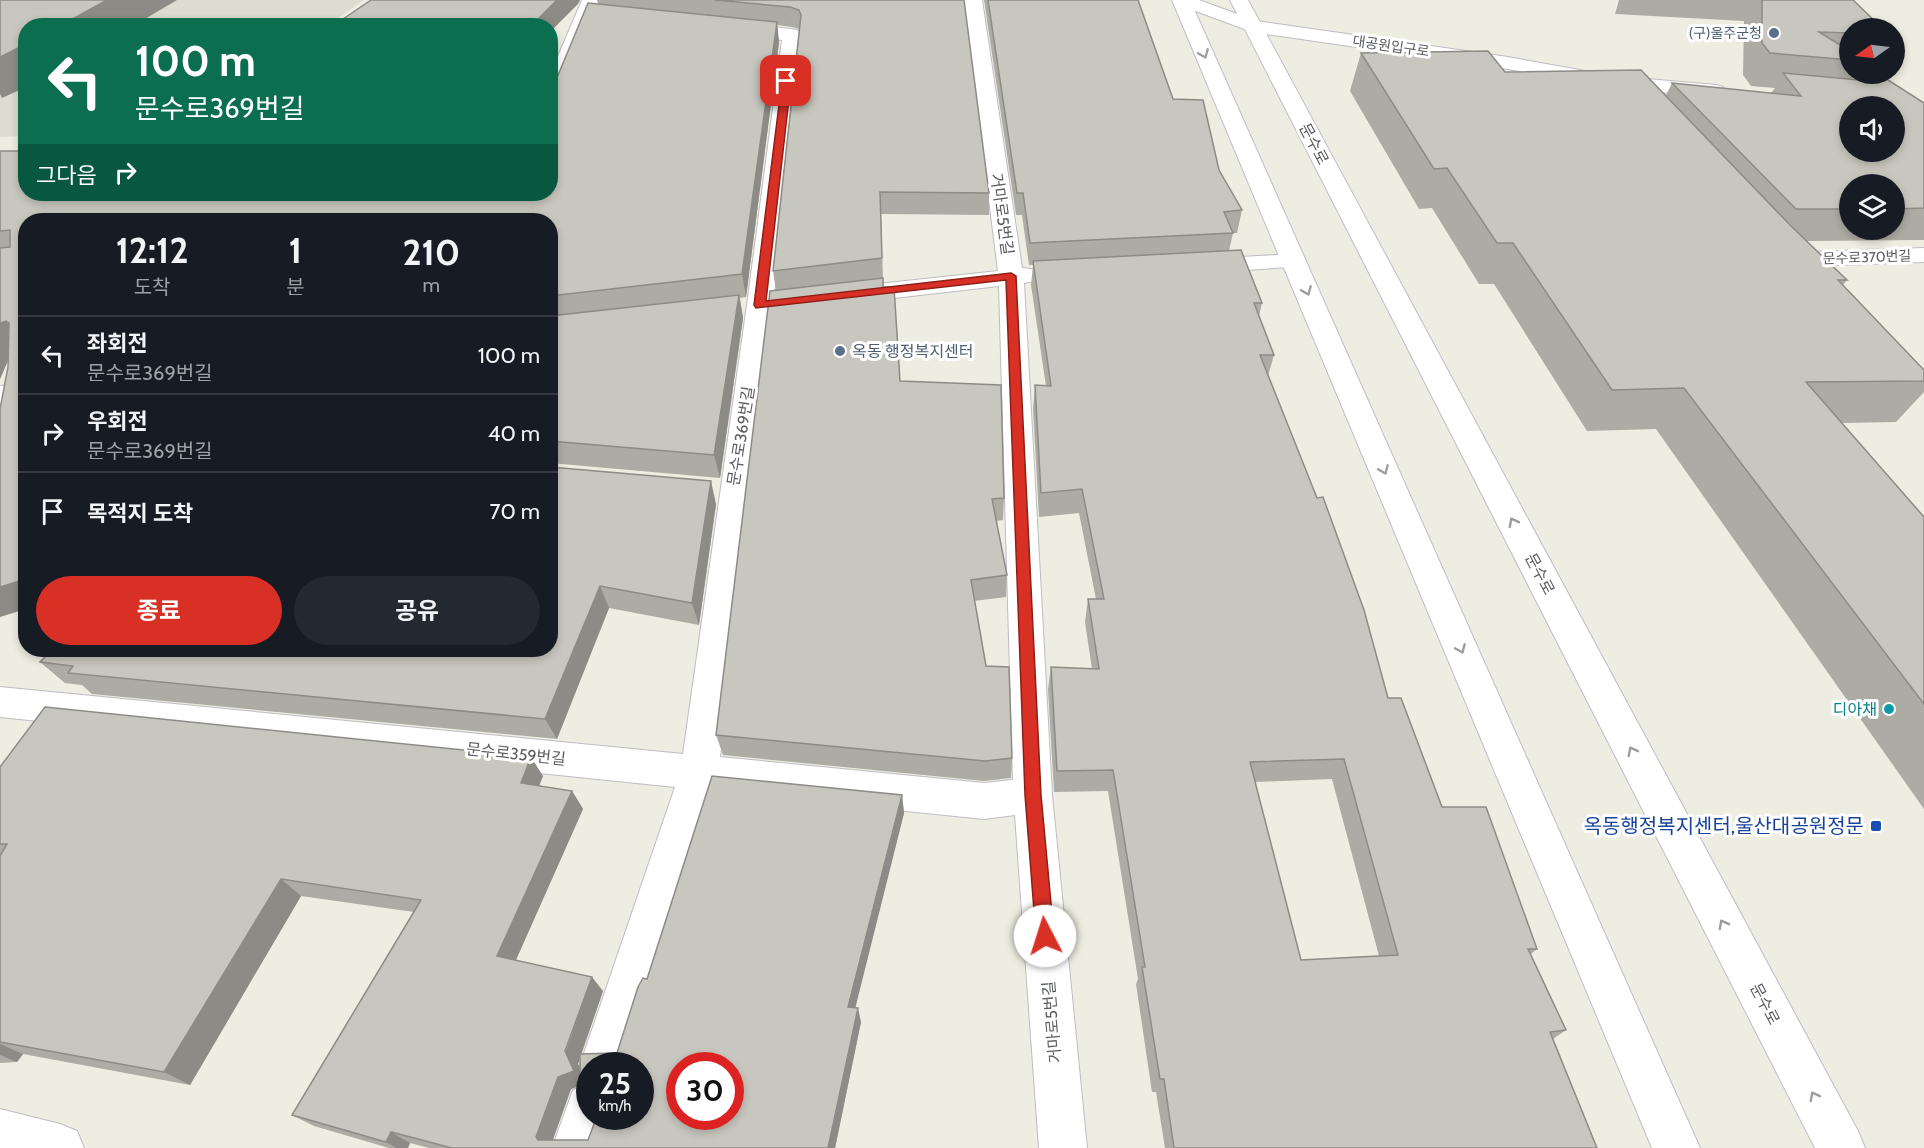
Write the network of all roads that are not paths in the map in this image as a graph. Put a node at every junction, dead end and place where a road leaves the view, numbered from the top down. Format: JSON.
{"nodes":[{"id":1,"x":973,"y":0,"type":"edge"},
{"id":2,"x":1182,"y":0,"type":"edge"},
{"id":3,"x":595,"y":11,"type":"edge"},
{"id":4,"x":1246,"y":13,"type":"edge"},
{"id":5,"x":711,"y":27,"type":"edge"},
{"id":6,"x":1614,"y":82,"type":"junction"},
{"id":7,"x":558,"y":84,"type":"edge"},
{"id":8,"x":1733,"y":92,"type":"edge"},
{"id":9,"x":1638,"y":109,"type":"edge"},
{"id":10,"x":1924,"y":255,"type":"edge"},
{"id":11,"x":1294,"y":261,"type":"junction"},
{"id":12,"x":1176,"y":267,"type":"edge"},
{"id":13,"x":1058,"y":273,"type":"edge"},
{"id":14,"x":1011,"y":276,"type":"junction"},
{"id":15,"x":1800,"y":282,"type":"edge"},
{"id":16,"x":828,"y":297,"type":"edge"},
{"id":17,"x":18,"y":376,"type":"edge"},
{"id":18,"x":12,"y":394,"type":"edge"},
{"id":19,"x":5,"y":424,"type":"edge"},
{"id":20,"x":0,"y":702,"type":"edge"},
{"id":21,"x":699,"y":772,"type":"junction"},
{"id":22,"x":1033,"y":795,"type":"junction"},
{"id":23,"x":607,"y":1052,"type":"edge"},
{"id":24,"x":582,"y":1130,"type":"edge"},
{"id":25,"x":0,"y":1133,"type":"edge"},
{"id":26,"x":60,"y":1148,"type":"edge"},
{"id":27,"x":576,"y":1148,"type":"edge"},
{"id":28,"x":1063,"y":1148,"type":"edge"},
{"id":29,"x":1676,"y":1148,"type":"edge"},
{"id":30,"x":1841,"y":1148,"type":"edge"}],
"edges":[{"from":1,"to":14,"type":"street","name":"거마로5번길"},
{"from":2,"to":4,"type":"street","name":"대공원입구로"},
{"from":2,"to":11,"type":"street","one_way":true},
{"from":3,"to":7,"type":"street"},
{"from":4,"to":6,"type":"street","name":"대공원입구로"},
{"from":30,"to":4,"type":"street","name":"문수로","one_way":true},
{"from":5,"to":21,"type":"street","name":"문수로369번길"},
{"from":6,"to":8,"type":"street","name":"대공원입구로"},
{"from":6,"to":9,"type":"street"},
{"from":10,"to":15,"type":"street","name":"문수로370번길"},
{"from":11,"to":12,"type":"street"},
{"from":11,"to":29,"type":"street","one_way":true},
{"from":13,"to":14,"type":"street"},
{"from":14,"to":16,"type":"street"},
{"from":14,"to":22,"type":"street","name":"거마로5번길"},
{"from":17,"to":18,"type":"street"},
{"from":18,"to":19,"type":"street"},
{"from":20,"to":21,"type":"street","name":"문수로359번길"},
{"from":21,"to":22,"type":"street","name":"문수로359번길"},
{"from":21,"to":23,"type":"street","name":"문수로369번길"},
{"from":22,"to":28,"type":"street","name":"거마로5번길"},
{"from":24,"to":27,"type":"street"},
{"from":25,"to":26,"type":"street"}]}
